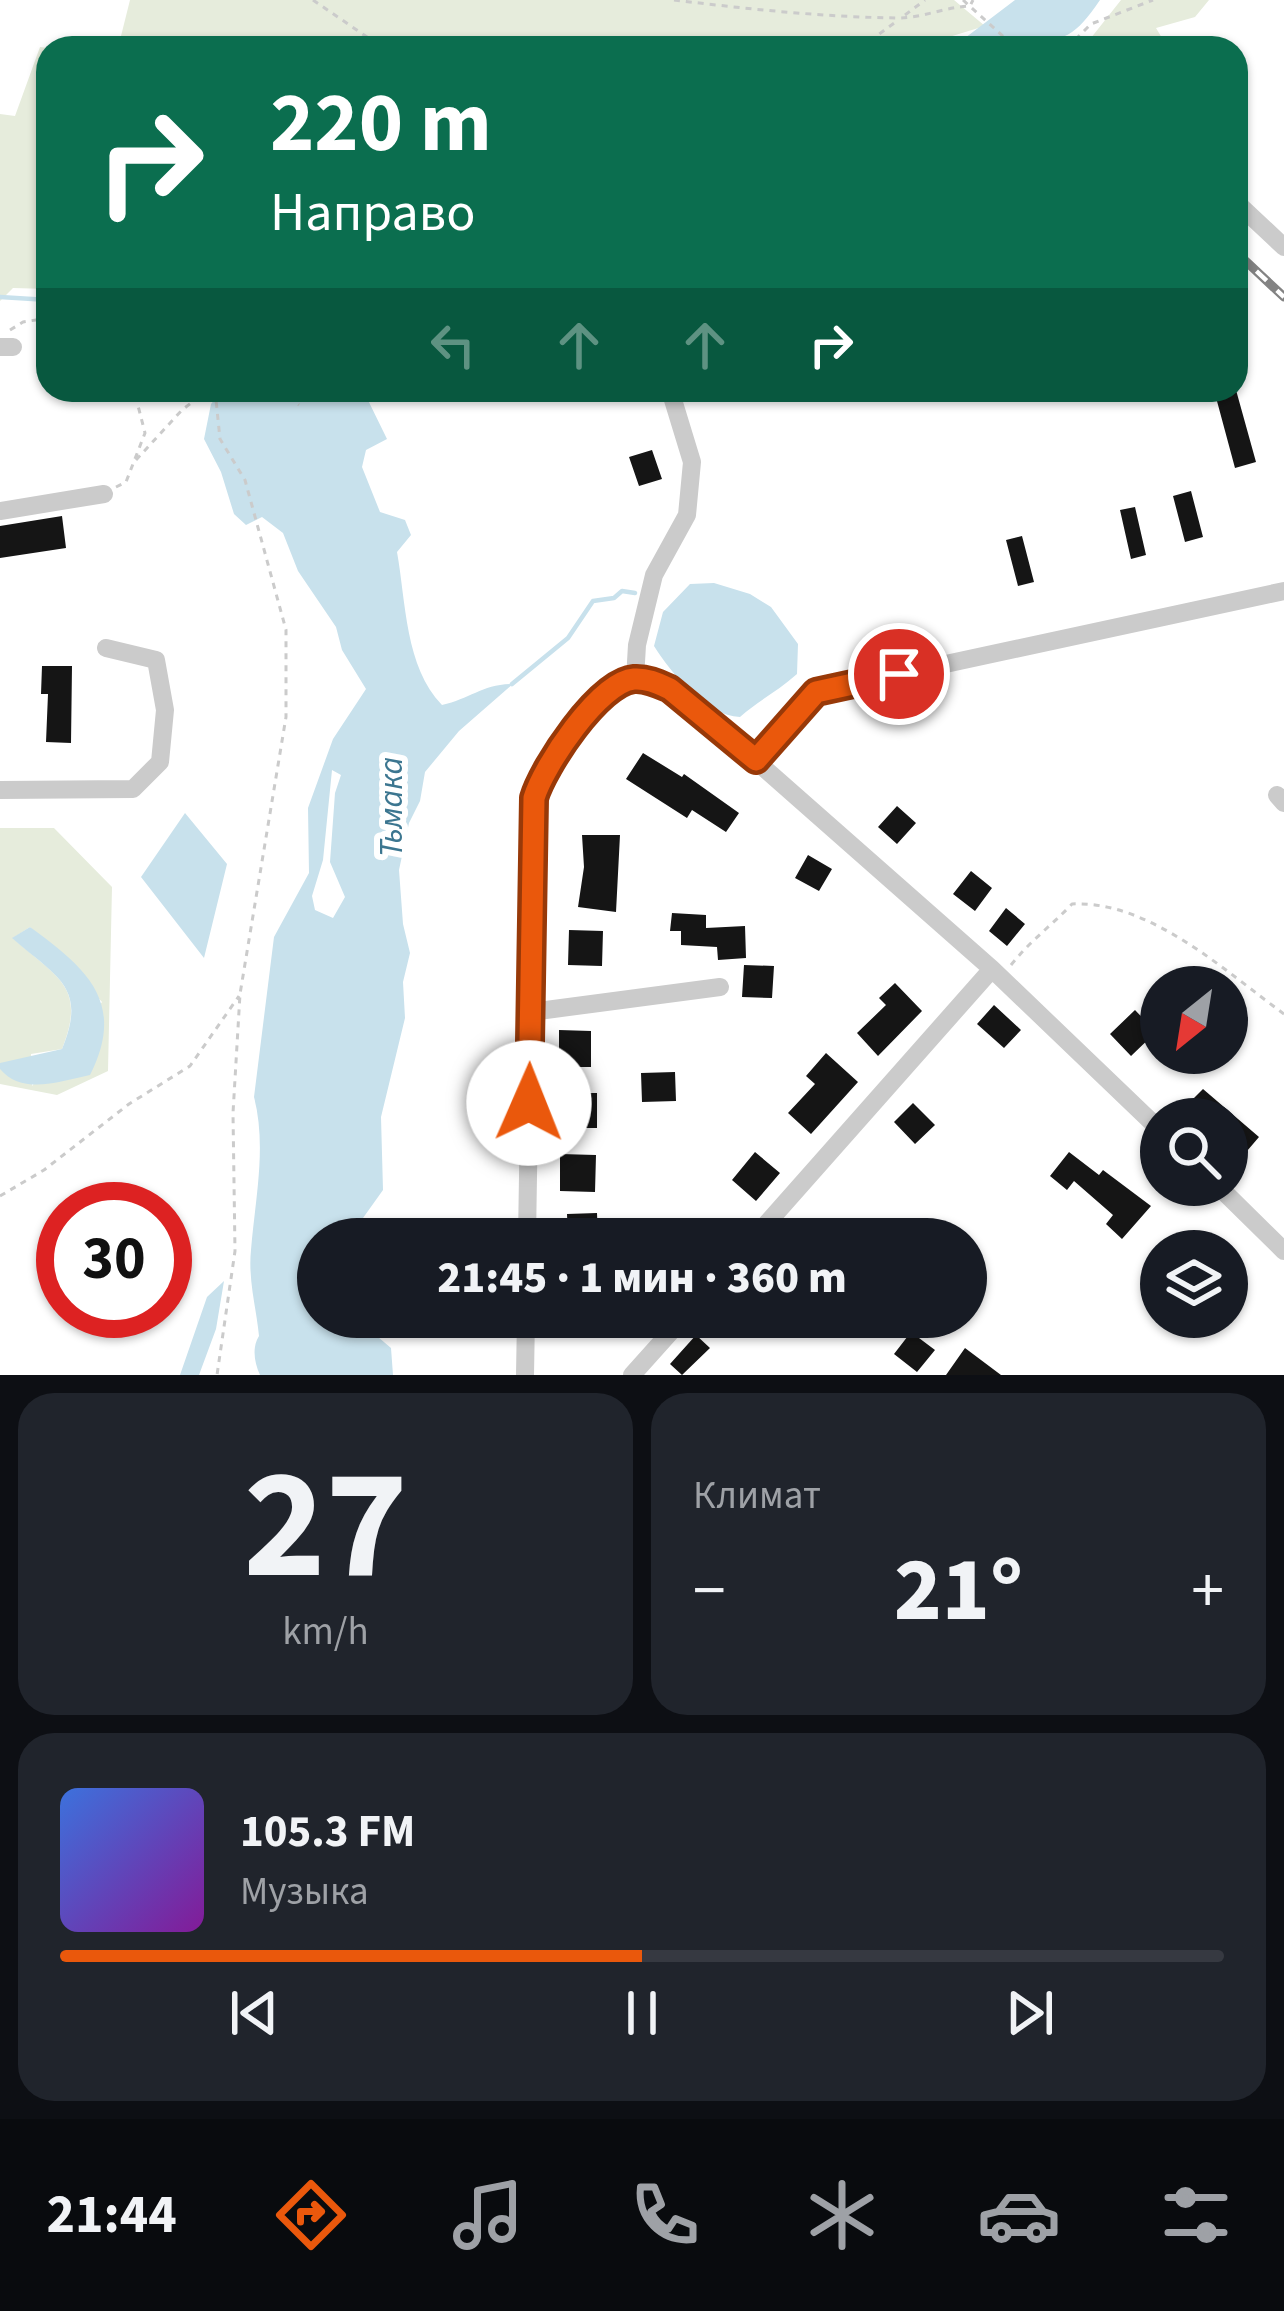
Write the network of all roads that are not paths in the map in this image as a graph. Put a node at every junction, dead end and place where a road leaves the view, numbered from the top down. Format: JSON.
{"nodes":[{"id":1,"x":1248,"y":213,"type":"edge"},
{"id":2,"x":1284,"y":247,"type":"edge"},
{"id":3,"x":674,"y":402,"type":"edge"},
{"id":4,"x":104,"y":494,"type":"road end"},
{"id":5,"x":0,"y":511,"type":"edge"},
{"id":6,"x":1284,"y":591,"type":"edge"},
{"id":7,"x":106,"y":648,"type":"dead end"},
{"id":8,"x":635,"y":679,"type":"junction"},
{"id":9,"x":756,"y":760,"type":"junction"},
{"id":10,"x":0,"y":790,"type":"edge"},
{"id":11,"x":992,"y":969,"type":"junction"},
{"id":12,"x":720,"y":987,"type":"dead end"},
{"id":13,"x":530,"y":1012,"type":"junction"},
{"id":14,"x":1140,"y":1112,"type":"edge"},
{"id":15,"x":1238,"y":1206,"type":"edge"},
{"id":16,"x":527,"y":1218,"type":"edge"},
{"id":17,"x":772,"y":1218,"type":"edge"},
{"id":18,"x":1284,"y":1251,"type":"edge"},
{"id":19,"x":526,"y":1338,"type":"edge"},
{"id":20,"x":665,"y":1338,"type":"edge"},
{"id":21,"x":525,"y":1375,"type":"edge"},
{"id":22,"x":632,"y":1375,"type":"edge"}],
"edges":[{"from":1,"to":2,"type":"street"},
{"from":3,"to":8,"type":"street"},
{"from":4,"to":5,"type":"street"},
{"from":6,"to":9,"type":"street"},
{"from":7,"to":10,"type":"street"},
{"from":8,"to":9,"type":"street"},
{"from":8,"to":13,"type":"street"},
{"from":9,"to":11,"type":"street"},
{"from":11,"to":14,"type":"street"},
{"from":11,"to":17,"type":"street"},
{"from":12,"to":13,"type":"street"},
{"from":13,"to":16,"type":"street"},
{"from":15,"to":18,"type":"street"},
{"from":19,"to":21,"type":"street"},
{"from":20,"to":22,"type":"street"}]}
